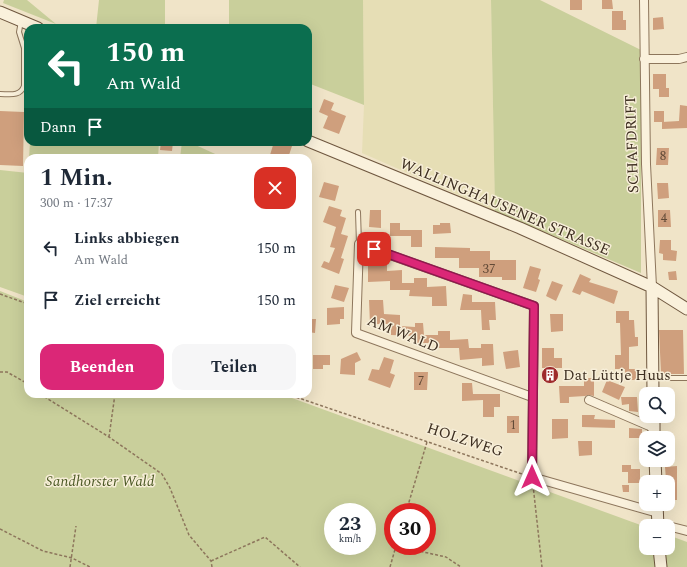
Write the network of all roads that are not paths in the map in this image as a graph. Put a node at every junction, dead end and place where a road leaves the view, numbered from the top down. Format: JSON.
{"nodes":[{"id":1,"x":644,"y":0,"type":"edge"},
{"id":2,"x":0,"y":12,"type":"edge"},
{"id":3,"x":21,"y":21,"type":"junction"},
{"id":4,"x":28,"y":24,"type":"edge"},
{"id":5,"x":687,"y":56,"type":"edge"},
{"id":6,"x":644,"y":59,"type":"junction"},
{"id":7,"x":0,"y":94,"type":"edge"},
{"id":8,"x":312,"y":143,"type":"edge"},
{"id":9,"x":358,"y":212,"type":"dead end"},
{"id":10,"x":359,"y":244,"type":"junction"},
{"id":11,"x":652,"y":287,"type":"junction"},
{"id":12,"x":687,"y":309,"type":"edge"},
{"id":13,"x":653,"y":378,"type":"junction"},
{"id":14,"x":687,"y":378,"type":"edge"},
{"id":15,"x":654,"y":387,"type":"edge"},
{"id":16,"x":532,"y":397,"type":"junction"},
{"id":17,"x":589,"y":400,"type":"dead end"},
{"id":18,"x":650,"y":431,"type":"edge"},
{"id":19,"x":658,"y":519,"type":"edge"},
{"id":20,"x":675,"y":526,"type":"edge"},
{"id":21,"x":687,"y":532,"type":"edge"},
{"id":22,"x":660,"y":555,"type":"edge"},
{"id":23,"x":661,"y":567,"type":"edge"}],
"edges":[{"from":1,"to":6,"type":"street","name":"SCHAFDRIFT"},
{"from":2,"to":3,"type":"street"},
{"from":3,"to":4,"type":"street"},
{"from":3,"to":7,"type":"lane"},
{"from":5,"to":6,"type":"street"},
{"from":6,"to":11,"type":"street","name":"SCHAFDRIFT"},
{"from":8,"to":11,"type":"street","name":"WALLINGHAUSENER STRASSE"},
{"from":9,"to":10,"type":"lane"},
{"from":10,"to":16,"type":"street"},
{"from":10,"to":16,"type":"street","name":"AM WALD"},
{"from":11,"to":12,"type":"street","name":"WALLINGHAUSENER STRASSE"},
{"from":11,"to":13,"type":"street"},
{"from":13,"to":14,"type":"lane"},
{"from":13,"to":15,"type":"street"},
{"from":16,"to":19,"type":"street"},
{"from":17,"to":18,"type":"street"},
{"from":20,"to":21,"type":"street"},
{"from":22,"to":23,"type":"street"}]}
